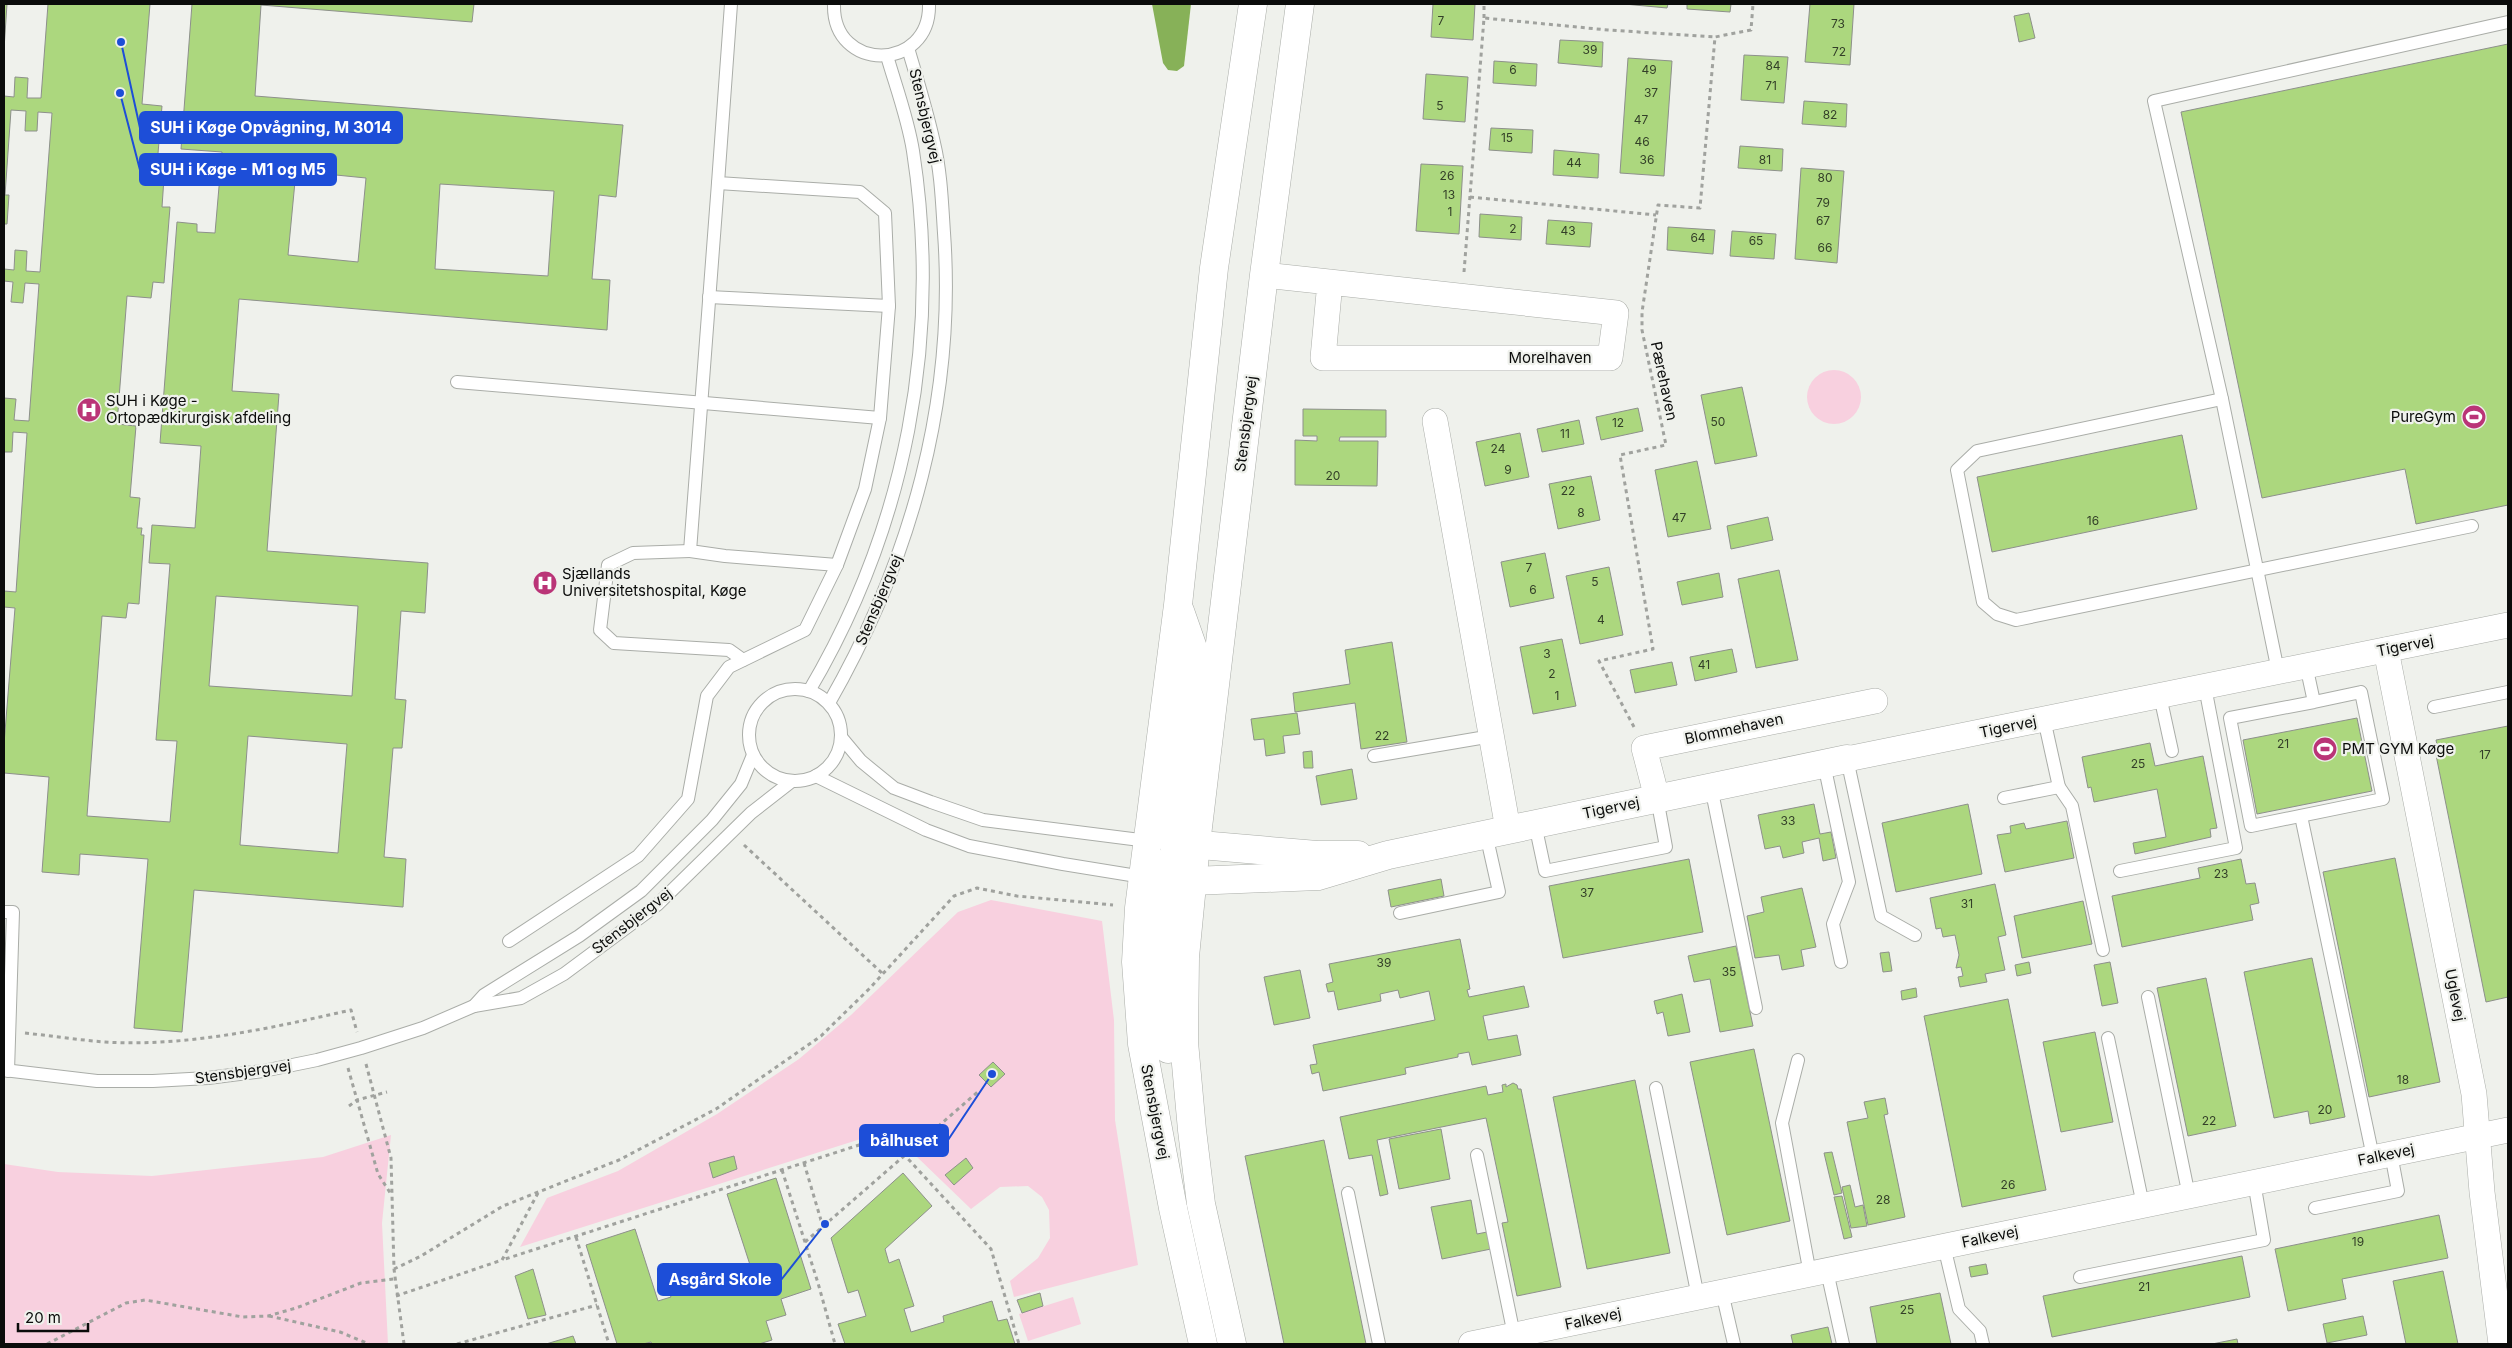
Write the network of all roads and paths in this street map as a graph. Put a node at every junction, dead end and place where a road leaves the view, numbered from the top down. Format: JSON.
{"nodes":[{"id":1,"x":731,"y":4,"type":"edge"},
{"id":2,"x":834,"y":4,"type":"edge"},
{"id":3,"x":929,"y":4,"type":"edge"},
{"id":4,"x":1252,"y":4,"type":"edge"},
{"id":5,"x":1300,"y":4,"type":"edge"},
{"id":6,"x":1484,"y":4,"type":"edge"},
{"id":7,"x":1753,"y":4,"type":"edge"},
{"id":8,"x":1484,"y":18,"type":"junction"},
{"id":9,"x":2508,"y":22,"type":"edge"},
{"id":10,"x":1715,"y":37,"type":"junction"},
{"id":11,"x":908,"y":48,"type":"junction"},
{"id":12,"x":887,"y":56,"type":"junction"},
{"id":13,"x":718,"y":183,"type":"junction"},
{"id":14,"x":1470,"y":197,"type":"junction"},
{"id":15,"x":1656,"y":215,"type":"junction"},
{"id":16,"x":1264,"y":275,"type":"junction"},
{"id":17,"x":1330,"y":282,"type":"junction"},
{"id":18,"x":709,"y":297,"type":"junction"},
{"id":19,"x":1462,"y":298,"type":"junction"},
{"id":20,"x":889,"y":306,"type":"junction"},
{"id":21,"x":458,"y":382,"type":"dead end"},
{"id":22,"x":2222,"y":399,"type":"junction"},
{"id":23,"x":701,"y":403,"type":"junction"},
{"id":24,"x":880,"y":418,"type":"junction"},
{"id":25,"x":1435,"y":421,"type":"dead end"},
{"id":26,"x":2472,"y":526,"type":"dead end"},
{"id":27,"x":690,"y":551,"type":"junction"},
{"id":28,"x":837,"y":565,"type":"junction"},
{"id":29,"x":2257,"y":572,"type":"junction"},
{"id":30,"x":2508,"y":625,"type":"edge"},
{"id":31,"x":2386,"y":650,"type":"junction"},
{"id":32,"x":743,"y":660,"type":"junction"},
{"id":33,"x":2306,"y":665,"type":"junction"},
{"id":34,"x":2278,"y":671,"type":"junction"},
{"id":35,"x":2205,"y":687,"type":"junction"},
{"id":36,"x":809,"y":691,"type":"junction"},
{"id":37,"x":2508,"y":692,"type":"edge"},
{"id":38,"x":2160,"y":696,"type":"junction"},
{"id":39,"x":1875,"y":700,"type":"dead end"},
{"id":40,"x":2314,"y":702,"type":"junction"},
{"id":41,"x":828,"y":703,"type":"junction"},
{"id":42,"x":2434,"y":707,"type":"dead end"},
{"id":43,"x":2044,"y":719,"type":"junction"},
{"id":44,"x":1492,"y":736,"type":"junction"},
{"id":45,"x":841,"y":737,"type":"junction"},
{"id":46,"x":1644,"y":748,"type":"junction"},
{"id":47,"x":2172,"y":751,"type":"dead end"},
{"id":48,"x":753,"y":755,"type":"junction"},
{"id":49,"x":1374,"y":756,"type":"dead end"},
{"id":50,"x":1836,"y":762,"type":"junction"},
{"id":51,"x":816,"y":776,"type":"junction"},
{"id":52,"x":792,"y":781,"type":"junction"},
{"id":53,"x":1711,"y":787,"type":"junction"},
{"id":54,"x":2059,"y":787,"type":"junction"},
{"id":55,"x":1657,"y":798,"type":"junction"},
{"id":56,"x":2004,"y":798,"type":"dead end"},
{"id":57,"x":2301,"y":816,"type":"junction"},
{"id":58,"x":1535,"y":824,"type":"junction"},
{"id":59,"x":1497,"y":831,"type":"junction"},
{"id":60,"x":731,"y":834,"type":"junction"},
{"id":61,"x":1172,"y":843,"type":"junction"},
{"id":62,"x":1388,"y":855,"type":"junction"},
{"id":63,"x":2120,"y":871,"type":"dead end"},
{"id":64,"x":1168,"y":879,"type":"junction"},
{"id":65,"x":1139,"y":908,"type":"junction"},
{"id":66,"x":4,"y":912,"type":"edge"},
{"id":67,"x":1400,"y":913,"type":"dead end"},
{"id":68,"x":1916,"y":935,"type":"dead end"},
{"id":69,"x":509,"y":942,"type":"dead end"},
{"id":70,"x":2103,"y":950,"type":"dead end"},
{"id":71,"x":1841,"y":962,"type":"dead end"},
{"id":72,"x":8,"y":973,"type":"edge"},
{"id":73,"x":883,"y":974,"type":"junction"},
{"id":74,"x":2148,"y":997,"type":"dead end"},
{"id":75,"x":474,"y":1006,"type":"junction"},
{"id":76,"x":1756,"y":1008,"type":"dead end"},
{"id":77,"x":2108,"y":1038,"type":"dead end"},
{"id":78,"x":343,"y":1052,"type":"junction"},
{"id":79,"x":1798,"y":1060,"type":"dead end"},
{"id":80,"x":6,"y":1071,"type":"edge"},
{"id":81,"x":1656,"y":1088,"type":"dead end"},
{"id":82,"x":980,"y":1090,"type":"dead end"},
{"id":83,"x":387,"y":1092,"type":"dead end"},
{"id":84,"x":357,"y":1100,"type":"junction"},
{"id":85,"x":349,"y":1106,"type":"dead end"},
{"id":86,"x":2508,"y":1130,"type":"edge"},
{"id":87,"x":2478,"y":1135,"type":"junction"},
{"id":88,"x":1477,"y":1155,"type":"dead end"},
{"id":89,"x":906,"y":1156,"type":"junction"},
{"id":90,"x":2382,"y":1156,"type":"junction"},
{"id":91,"x":804,"y":1163,"type":"junction"},
{"id":92,"x":782,"y":1170,"type":"junction"},
{"id":93,"x":2254,"y":1182,"type":"junction"},
{"id":94,"x":539,"y":1193,"type":"junction"},
{"id":95,"x":1348,"y":1193,"type":"dead end"},
{"id":96,"x":2189,"y":1196,"type":"junction"},
{"id":97,"x":2143,"y":1205,"type":"junction"},
{"id":98,"x":2314,"y":1208,"type":"dead end"},
{"id":99,"x":823,"y":1227,"type":"junction"},
{"id":100,"x":576,"y":1237,"type":"junction"},
{"id":101,"x":805,"y":1242,"type":"junction"},
{"id":102,"x":1944,"y":1246,"type":"junction"},
{"id":103,"x":502,"y":1260,"type":"junction"},
{"id":104,"x":394,"y":1269,"type":"junction"},
{"id":105,"x":1818,"y":1272,"type":"junction"},
{"id":106,"x":2080,"y":1277,"type":"dead end"},
{"id":107,"x":394,"y":1279,"type":"junction"},
{"id":108,"x":1722,"y":1292,"type":"junction"},
{"id":109,"x":396,"y":1296,"type":"junction"},
{"id":110,"x":1698,"y":1297,"type":"junction"},
{"id":111,"x":597,"y":1305,"type":"junction"},
{"id":112,"x":268,"y":1316,"type":"junction"},
{"id":113,"x":1508,"y":1339,"type":"edge"},
{"id":114,"x":47,"y":1344,"type":"edge"},
{"id":115,"x":369,"y":1344,"type":"edge"},
{"id":116,"x":404,"y":1344,"type":"edge"},
{"id":117,"x":457,"y":1344,"type":"edge"},
{"id":118,"x":609,"y":1344,"type":"edge"},
{"id":119,"x":835,"y":1344,"type":"edge"},
{"id":120,"x":1019,"y":1344,"type":"edge"},
{"id":121,"x":1204,"y":1344,"type":"edge"},
{"id":122,"x":1232,"y":1344,"type":"edge"},
{"id":123,"x":1379,"y":1344,"type":"edge"},
{"id":124,"x":1471,"y":1344,"type":"edge"},
{"id":125,"x":1734,"y":1344,"type":"edge"},
{"id":126,"x":1843,"y":1344,"type":"edge"},
{"id":127,"x":1983,"y":1344,"type":"edge"},
{"id":128,"x":2501,"y":1344,"type":"edge"}],
"edges":[{"from":1,"to":13,"type":"lane"},
{"from":2,"to":12,"type":"lane"},
{"from":3,"to":11,"type":"lane"},
{"from":4,"to":61,"type":"street","name":"Stensbjergvej"},
{"from":5,"to":16,"type":"street","name":"Stensbjergvej"},
{"from":6,"to":8,"type":"path"},
{"from":7,"to":10,"type":"path"},
{"from":8,"to":10,"type":"path"},
{"from":8,"to":14,"type":"path"},
{"from":9,"to":22,"type":"lane"},
{"from":10,"to":15,"type":"path"},
{"from":11,"to":12,"type":"lane"},
{"from":11,"to":41,"type":"lane","name":"Stensbjergvej"},
{"from":12,"to":36,"type":"lane","name":"Stensbjergvej"},
{"from":13,"to":18,"type":"lane"},
{"from":13,"to":20,"type":"lane"},
{"from":14,"to":15,"type":"path"},
{"from":14,"to":19,"type":"path"},
{"from":15,"to":46,"type":"path","name":"Pærehaven"},
{"from":16,"to":17,"type":"street","name":"Morelhaven"},
{"from":16,"to":61,"type":"street","name":"Stensbjergvej"},
{"from":17,"to":19,"type":"street","name":"Morelhaven"},
{"from":17,"to":19,"type":"street","name":"Morelhaven"},
{"from":18,"to":20,"type":"lane"},
{"from":18,"to":23,"type":"lane"},
{"from":20,"to":24,"type":"lane"},
{"from":21,"to":23,"type":"lane"},
{"from":22,"to":29,"type":"lane"},
{"from":22,"to":29,"type":"lane"},
{"from":23,"to":24,"type":"lane"},
{"from":23,"to":27,"type":"lane"},
{"from":24,"to":28,"type":"lane"},
{"from":25,"to":44,"type":"street"},
{"from":26,"to":29,"type":"lane"},
{"from":27,"to":28,"type":"lane"},
{"from":27,"to":32,"type":"lane"},
{"from":28,"to":32,"type":"lane"},
{"from":29,"to":34,"type":"lane"},
{"from":30,"to":31,"type":"street","name":"Tigervej"},
{"from":31,"to":33,"type":"street","name":"Tigervej"},
{"from":31,"to":87,"type":"street","name":"Uglevej"},
{"from":32,"to":69,"type":"lane"},
{"from":33,"to":34,"type":"street","name":"Tigervej"},
{"from":33,"to":40,"type":"lane"},
{"from":34,"to":35,"type":"street","name":"Tigervej"},
{"from":35,"to":38,"type":"street","name":"Tigervej"},
{"from":35,"to":63,"type":"lane"},
{"from":36,"to":41,"type":"lane"},
{"from":36,"to":48,"type":"lane"},
{"from":37,"to":42,"type":"lane"},
{"from":38,"to":43,"type":"street","name":"Tigervej"},
{"from":38,"to":47,"type":"lane"},
{"from":39,"to":46,"type":"street","name":"Blommehaven"},
{"from":40,"to":57,"type":"lane"},
{"from":40,"to":57,"type":"lane"},
{"from":41,"to":45,"type":"lane"},
{"from":43,"to":50,"type":"street","name":"Tigervej"},
{"from":43,"to":54,"type":"lane"},
{"from":44,"to":49,"type":"lane"},
{"from":44,"to":59,"type":"street"},
{"from":45,"to":51,"type":"lane"},
{"from":45,"to":61,"type":"lane"},
{"from":46,"to":55,"type":"street"},
{"from":48,"to":52,"type":"lane"},
{"from":48,"to":75,"type":"lane","name":"Stensbjergvej"},
{"from":50,"to":53,"type":"street","name":"Tigervej"},
{"from":50,"to":68,"type":"lane"},
{"from":50,"to":71,"type":"lane"},
{"from":51,"to":52,"type":"lane"},
{"from":51,"to":64,"type":"lane"},
{"from":52,"to":60,"type":"lane","name":"Stensbjergvej"},
{"from":53,"to":55,"type":"street","name":"Tigervej"},
{"from":53,"to":76,"type":"lane"},
{"from":54,"to":56,"type":"lane"},
{"from":54,"to":70,"type":"lane"},
{"from":55,"to":58,"type":"street","name":"Tigervej"},
{"from":55,"to":58,"type":"lane"},
{"from":57,"to":90,"type":"lane"},
{"from":58,"to":59,"type":"street","name":"Tigervej"},
{"from":59,"to":62,"type":"street","name":"Tigervej"},
{"from":59,"to":67,"type":"lane"},
{"from":60,"to":73,"type":"path"},
{"from":60,"to":75,"type":"lane","name":"Stensbjergvej"},
{"from":61,"to":62,"type":"street","name":"Tigervej"},
{"from":61,"to":64,"type":"street","name":"Stensbjergvej"},
{"from":61,"to":64,"type":"street","name":"Stensbjergvej"},
{"from":62,"to":64,"type":"street","name":"Tigervej"},
{"from":64,"to":65,"type":"street","name":"Stensbjergvej"},
{"from":64,"to":122,"type":"street","name":"Stensbjergvej"},
{"from":65,"to":73,"type":"path"},
{"from":65,"to":121,"type":"street","name":"Stensbjergvej"},
{"from":66,"to":72,"type":"lane"},
{"from":72,"to":80,"type":"lane"},
{"from":73,"to":94,"type":"path"},
{"from":74,"to":96,"type":"lane"},
{"from":75,"to":78,"type":"lane","name":"Stensbjergvej"},
{"from":77,"to":97,"type":"lane"},
{"from":78,"to":80,"type":"lane","name":"Stensbjergvej"},
{"from":78,"to":84,"type":"path"},
{"from":79,"to":105,"type":"lane"},
{"from":81,"to":110,"type":"lane"},
{"from":82,"to":89,"type":"path"},
{"from":83,"to":84,"type":"path"},
{"from":84,"to":85,"type":"path"},
{"from":84,"to":104,"type":"path"},
{"from":86,"to":87,"type":"street","name":"Falkevej"},
{"from":87,"to":90,"type":"street","name":"Falkevej"},
{"from":87,"to":128,"type":"street","name":"Uglevej"},
{"from":88,"to":113,"type":"lane"},
{"from":89,"to":91,"type":"path"},
{"from":89,"to":99,"type":"path"},
{"from":89,"to":120,"type":"path"},
{"from":90,"to":93,"type":"street","name":"Falkevej"},
{"from":90,"to":98,"type":"lane"},
{"from":91,"to":92,"type":"path"},
{"from":91,"to":99,"type":"path"},
{"from":92,"to":100,"type":"path"},
{"from":92,"to":101,"type":"path"},
{"from":93,"to":96,"type":"street","name":"Falkevej"},
{"from":93,"to":106,"type":"lane"},
{"from":94,"to":103,"type":"path"},
{"from":94,"to":104,"type":"path"},
{"from":95,"to":123,"type":"lane"},
{"from":96,"to":97,"type":"street","name":"Falkevej"},
{"from":97,"to":102,"type":"street","name":"Falkevej"},
{"from":99,"to":101,"type":"path"},
{"from":100,"to":103,"type":"path"},
{"from":100,"to":111,"type":"path"},
{"from":101,"to":119,"type":"path"},
{"from":102,"to":105,"type":"street","name":"Falkevej"},
{"from":102,"to":127,"type":"lane"},
{"from":103,"to":109,"type":"path"},
{"from":104,"to":107,"type":"path"},
{"from":105,"to":108,"type":"street","name":"Falkevej"},
{"from":105,"to":126,"type":"lane"},
{"from":107,"to":109,"type":"path"},
{"from":107,"to":112,"type":"path"},
{"from":108,"to":110,"type":"street","name":"Falkevej"},
{"from":108,"to":125,"type":"lane"},
{"from":109,"to":116,"type":"path"},
{"from":110,"to":113,"type":"street","name":"Falkevej"},
{"from":111,"to":117,"type":"path"},
{"from":111,"to":118,"type":"path"},
{"from":112,"to":114,"type":"path"},
{"from":112,"to":115,"type":"path"},
{"from":113,"to":124,"type":"street","name":"Falkevej"}]}
